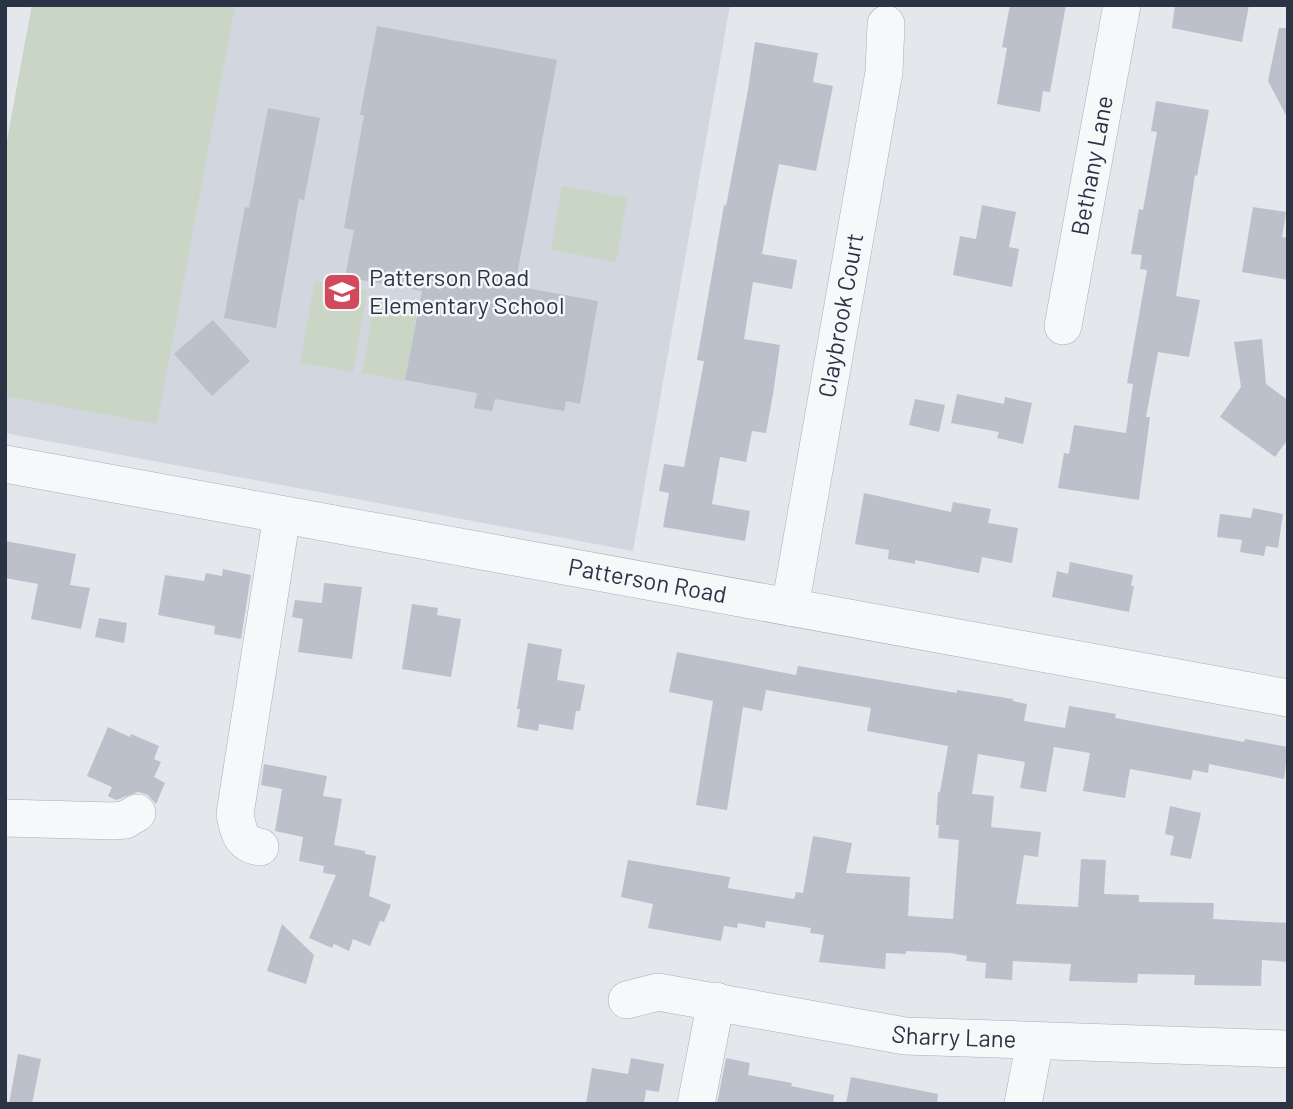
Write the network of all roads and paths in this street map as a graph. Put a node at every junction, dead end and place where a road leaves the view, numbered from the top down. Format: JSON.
{"nodes":[{"id":1,"x":1122,"y":5,"type":"edge"},
{"id":2,"x":886,"y":24,"type":"dead end"},
{"id":3,"x":1063,"y":326,"type":"dead end"},
{"id":4,"x":5,"y":464,"type":"edge"},
{"id":5,"x":282,"y":515,"type":"junction"},
{"id":6,"x":790,"y":607,"type":"junction"},
{"id":7,"x":1288,"y":698,"type":"edge"},
{"id":8,"x":137,"y":813,"type":"dead end"},
{"id":9,"x":5,"y":818,"type":"edge"},
{"id":10,"x":260,"y":847,"type":"dead end"},
{"id":11,"x":627,"y":1000,"type":"dead end"},
{"id":12,"x":716,"y":1001,"type":"junction"},
{"id":13,"x":1035,"y":1041,"type":"junction"},
{"id":14,"x":1288,"y":1049,"type":"edge"},
{"id":15,"x":696,"y":1104,"type":"edge"},
{"id":16,"x":1023,"y":1104,"type":"edge"}],
"edges":[{"from":1,"to":3,"type":"street","name":"Bethany Lane"},
{"from":2,"to":6,"type":"street","name":"Claybrook Court"},
{"from":4,"to":5,"type":"street","name":"Patterson Road"},
{"from":5,"to":6,"type":"street","name":"Patterson Road"},
{"from":5,"to":10,"type":"street"},
{"from":6,"to":7,"type":"street","name":"Patterson Road"},
{"from":8,"to":9,"type":"street"},
{"from":11,"to":12,"type":"street","name":"Sharry Lane"},
{"from":12,"to":13,"type":"street","name":"Sharry Lane"},
{"from":12,"to":15,"type":"street"},
{"from":13,"to":14,"type":"street","name":"Sharry Lane"},
{"from":13,"to":16,"type":"street"}]}
